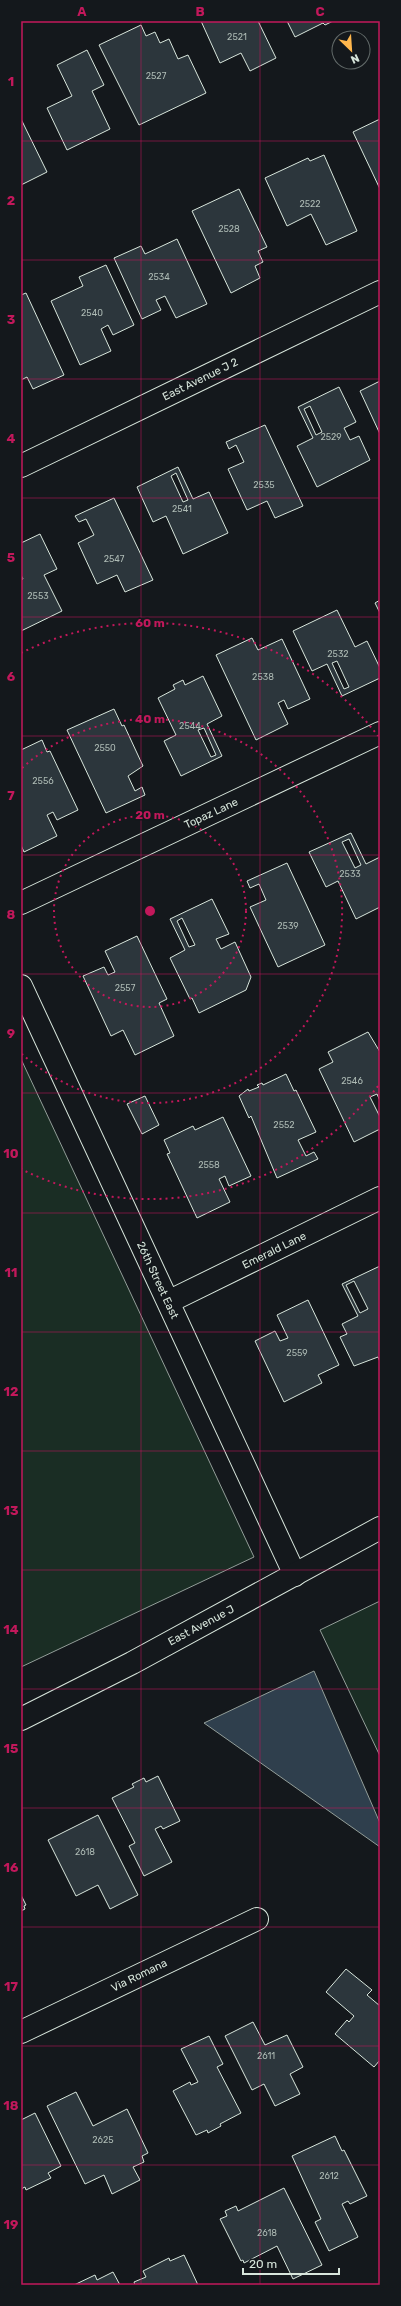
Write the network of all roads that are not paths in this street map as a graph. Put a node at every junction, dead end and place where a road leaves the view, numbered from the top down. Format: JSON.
{"nodes":[{"id":1,"x":380,"y":292,"type":"edge"},
{"id":2,"x":21,"y":466,"type":"edge"},
{"id":3,"x":380,"y":734,"type":"edge"},
{"id":4,"x":21,"y":903,"type":"edge"},
{"id":5,"x":21,"y":986,"type":"edge"},
{"id":6,"x":380,"y":1198,"type":"edge"},
{"id":7,"x":168,"y":1302,"type":"junction"},
{"id":8,"x":380,"y":1528,"type":"edge"},
{"id":9,"x":295,"y":1574,"type":"junction"},
{"id":10,"x":21,"y":1719,"type":"edge"},
{"id":11,"x":257,"y":1919,"type":"dead end"},
{"id":12,"x":21,"y":2032,"type":"edge"}],
"edges":[{"from":1,"to":2,"type":"street","name":"East Avenue J 2"},
{"from":3,"to":4,"type":"street","name":"Topaz Lane"},
{"from":5,"to":7,"type":"street","name":"26th Street East"},
{"from":6,"to":7,"type":"street","name":"Emerald Lane"},
{"from":7,"to":9,"type":"street","name":"26th Street East"},
{"from":8,"to":9,"type":"street","name":"East Avenue J"},
{"from":9,"to":10,"type":"street","name":"East Avenue J"},
{"from":11,"to":12,"type":"street","name":"Via Romana"}]}
